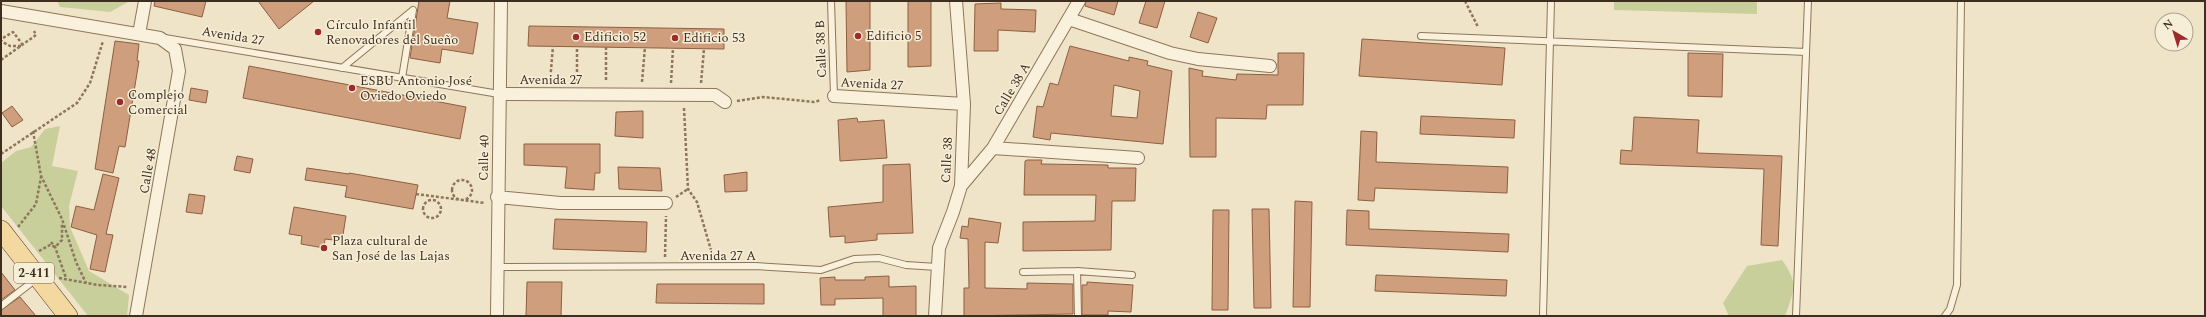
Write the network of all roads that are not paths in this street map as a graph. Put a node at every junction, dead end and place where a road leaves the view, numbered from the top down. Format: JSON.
{"nodes":[{"id":1,"x":7,"y":1,"type":"edge"},
{"id":2,"x":145,"y":1,"type":"edge"},
{"id":3,"x":501,"y":1,"type":"edge"},
{"id":4,"x":831,"y":1,"type":"edge"},
{"id":5,"x":956,"y":1,"type":"edge"},
{"id":6,"x":1080,"y":1,"type":"edge"},
{"id":7,"x":1551,"y":1,"type":"edge"},
{"id":8,"x":1808,"y":1,"type":"edge"},
{"id":9,"x":1961,"y":1,"type":"edge"},
{"id":10,"x":1,"y":6,"type":"edge"},
{"id":11,"x":1,"y":11,"type":"edge"},
{"id":12,"x":1069,"y":19,"type":"junction"},
{"id":13,"x":139,"y":34,"type":"junction"},
{"id":14,"x":1421,"y":36,"type":"dead end"},
{"id":15,"x":160,"y":38,"type":"junction"},
{"id":16,"x":1551,"y":42,"type":"junction"},
{"id":17,"x":1806,"y":52,"type":"junction"},
{"id":18,"x":1270,"y":66,"type":"dead end"},
{"id":19,"x":342,"y":68,"type":"junction"},
{"id":20,"x":402,"y":78,"type":"junction"},
{"id":21,"x":499,"y":94,"type":"junction"},
{"id":22,"x":834,"y":96,"type":"joint"},
{"id":23,"x":725,"y":102,"type":"road end"},
{"id":24,"x":964,"y":104,"type":"junction"},
{"id":25,"x":993,"y":148,"type":"junction"},
{"id":26,"x":1138,"y":158,"type":"dead end"},
{"id":27,"x":961,"y":186,"type":"junction"},
{"id":28,"x":497,"y":201,"type":"junction"},
{"id":29,"x":666,"y":203,"type":"road end"},
{"id":30,"x":4,"y":233,"type":"edge"},
{"id":31,"x":496,"y":267,"type":"junction"},
{"id":32,"x":937,"y":267,"type":"junction"},
{"id":33,"x":1077,"y":271,"type":"junction"},
{"id":34,"x":1023,"y":272,"type":"dead end"},
{"id":35,"x":36,"y":275,"type":"junction"},
{"id":36,"x":1132,"y":275,"type":"dead end"},
{"id":37,"x":1,"y":306,"type":"edge"},
{"id":38,"x":68,"y":316,"type":"edge"},
{"id":39,"x":136,"y":316,"type":"edge"},
{"id":40,"x":496,"y":316,"type":"edge"},
{"id":41,"x":935,"y":316,"type":"edge"},
{"id":42,"x":1078,"y":316,"type":"edge"},
{"id":43,"x":1543,"y":316,"type":"edge"},
{"id":44,"x":1796,"y":316,"type":"edge"},
{"id":45,"x":1945,"y":316,"type":"edge"}],
"edges":[{"from":1,"to":10,"type":"street"},
{"from":2,"to":13,"type":"street"},
{"from":3,"to":21,"type":"street","name":"Calle 40"},
{"from":4,"to":22,"type":"lane","name":"Calle 38 B"},
{"from":5,"to":24,"type":"street","name":"Calle 38"},
{"from":6,"to":12,"type":"street","name":"Calle 38 A"},
{"from":7,"to":16,"type":"lane"},
{"from":8,"to":17,"type":"lane"},
{"from":9,"to":45,"type":"lane"},
{"from":11,"to":13,"type":"street","name":"Avenida 27"},
{"from":12,"to":18,"type":"street"},
{"from":12,"to":25,"type":"street","name":"Calle 38 A"},
{"from":13,"to":15,"type":"street","name":"Avenida 27"},
{"from":14,"to":16,"type":"lane"},
{"from":15,"to":19,"type":"lane","name":"Avenida 27"},
{"from":15,"to":39,"type":"street","name":"Calle 48"},
{"from":16,"to":17,"type":"lane"},
{"from":16,"to":43,"type":"lane"},
{"from":17,"to":44,"type":"lane"},
{"from":19,"to":20,"type":"lane","name":"Avenida 27"},
{"from":19,"to":20,"type":"lane"},
{"from":20,"to":21,"type":"lane","name":"Avenida 27"},
{"from":21,"to":23,"type":"street","name":"Avenida 27"},
{"from":21,"to":28,"type":"street","name":"Calle 40"},
{"from":22,"to":24,"type":"street","name":"Avenida 27"},
{"from":24,"to":27,"type":"street","name":"Calle 38"},
{"from":25,"to":26,"type":"street"},
{"from":25,"to":27,"type":"street","name":"Calle 38 A"},
{"from":27,"to":32,"type":"street","name":"Calle 38"},
{"from":28,"to":29,"type":"street"},
{"from":28,"to":31,"type":"street","name":"Calle 40"},
{"from":30,"to":35,"type":"main road","number":"2-411"},
{"from":31,"to":32,"type":"lane","name":"Avenida 27 A"},
{"from":31,"to":40,"type":"street","name":"Calle 40"},
{"from":32,"to":41,"type":"street","name":"Calle 38"},
{"from":33,"to":34,"type":"lane"},
{"from":33,"to":36,"type":"lane"},
{"from":33,"to":42,"type":"lane"},
{"from":35,"to":37,"type":"lane"},
{"from":35,"to":38,"type":"main road","number":"2-411"}]}
